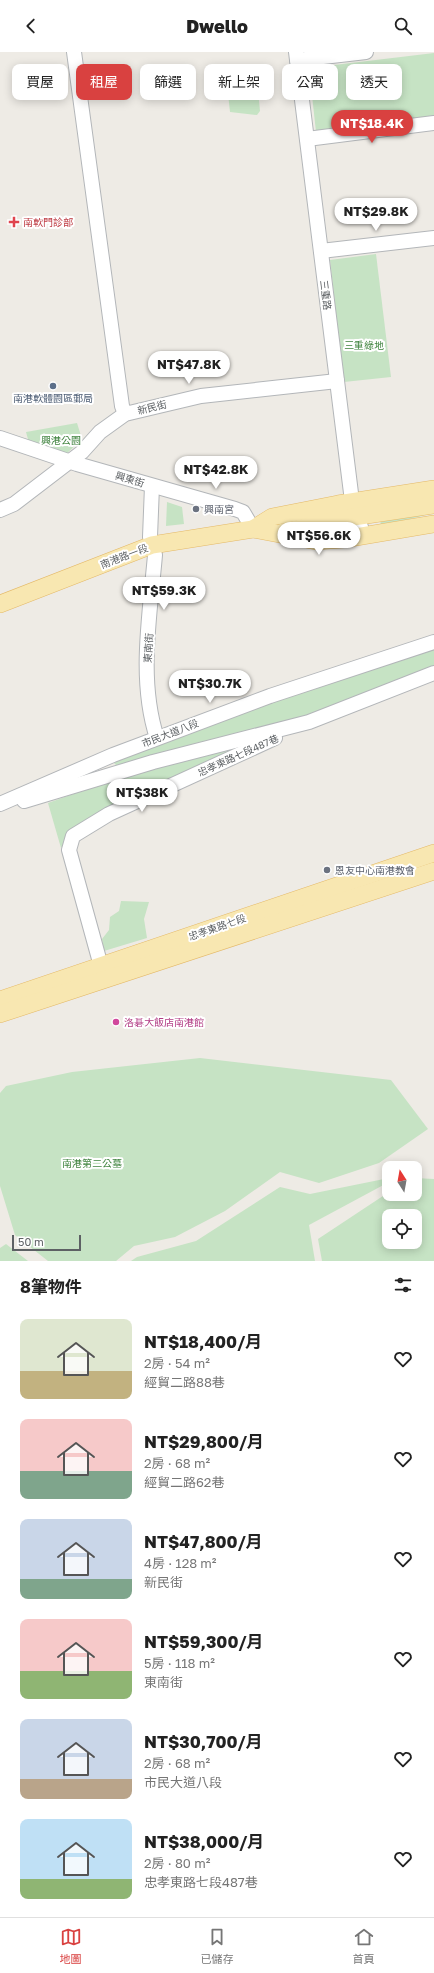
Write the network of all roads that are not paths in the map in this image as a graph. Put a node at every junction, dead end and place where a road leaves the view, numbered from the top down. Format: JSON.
{"nodes":[{"id":1,"x":74,"y":52,"type":"edge"},
{"id":2,"x":366,"y":52,"type":"edge"},
{"id":3,"x":297,"y":56,"type":"edge"},
{"id":4,"x":434,"y":124,"type":"edge"},
{"id":5,"x":307,"y":139,"type":"junction"},
{"id":6,"x":434,"y":238,"type":"edge"},
{"id":7,"x":321,"y":251,"type":"junction"},
{"id":8,"x":337,"y":381,"type":"junction"},
{"id":9,"x":125,"y":414,"type":"junction"},
{"id":10,"x":0,"y":438,"type":"edge"},
{"id":11,"x":68,"y":461,"type":"junction"},
{"id":12,"x":152,"y":486,"type":"junction"},
{"id":13,"x":434,"y":489,"type":"edge"},
{"id":14,"x":434,"y":505,"type":"edge"},
{"id":15,"x":355,"y":509,"type":"junction"},
{"id":16,"x":0,"y":510,"type":"edge"},
{"id":17,"x":434,"y":524,"type":"edge"},
{"id":18,"x":253,"y":529,"type":"junction"},
{"id":19,"x":275,"y":533,"type":"junction"},
{"id":20,"x":364,"y":536,"type":"junction"},
{"id":21,"x":152,"y":545,"type":"junction"},
{"id":22,"x":0,"y":604,"type":"edge"},
{"id":23,"x":434,"y":642,"type":"edge"},
{"id":24,"x":434,"y":673,"type":"edge"},
{"id":25,"x":309,"y":722,"type":"junction"},
{"id":26,"x":157,"y":738,"type":"junction"},
{"id":27,"x":113,"y":755,"type":"junction"},
{"id":28,"x":117,"y":773,"type":"junction"},
{"id":29,"x":0,"y":805,"type":"edge"},
{"id":30,"x":434,"y":853,"type":"edge"},
{"id":31,"x":434,"y":871,"type":"edge"},
{"id":32,"x":101,"y":966,"type":"junction"},
{"id":33,"x":0,"y":1000,"type":"edge"},
{"id":34,"x":0,"y":1014,"type":"edge"}],
"edges":[{"from":1,"to":9,"type":"street"},
{"from":2,"to":3,"type":"street"},
{"from":3,"to":5,"type":"street","name":"三重路"},
{"from":4,"to":5,"type":"street"},
{"from":5,"to":7,"type":"street","name":"三重路"},
{"from":6,"to":7,"type":"street"},
{"from":7,"to":8,"type":"street","name":"三重路"},
{"from":8,"to":9,"type":"street","name":"新民街"},
{"from":8,"to":15,"type":"street","name":"三重路"},
{"from":9,"to":11,"type":"street","name":"新民街"},
{"from":10,"to":11,"type":"street","name":"興東街"},
{"from":11,"to":12,"type":"street","name":"興東街"},
{"from":11,"to":16,"type":"street","name":"新民街"},
{"from":12,"to":18,"type":"street","name":"興東街"},
{"from":12,"to":21,"type":"street","name":"東南街"},
{"from":13,"to":15,"type":"main road","name":"南港路一段"},
{"from":14,"to":15,"type":"main road","name":"南港路一段"},
{"from":15,"to":18,"type":"main road","name":"南港路一段"},
{"from":15,"to":19,"type":"main road","name":"南港路一段"},
{"from":15,"to":20,"type":"street","name":"三重路"},
{"from":17,"to":20,"type":"main road"},
{"from":18,"to":19,"type":"main road","name":"南港路一段"},
{"from":18,"to":21,"type":"main road","name":"南港路一段"},
{"from":19,"to":20,"type":"main road"},
{"from":21,"to":22,"type":"main road","name":"南港路一段"},
{"from":21,"to":26,"type":"street","name":"東南街"},
{"from":23,"to":26,"type":"street","name":"市民大道八段"},
{"from":24,"to":25,"type":"street","name":"市民大道八段"},
{"from":25,"to":28,"type":"street","name":"市民大道八段"},
{"from":25,"to":32,"type":"street","name":"忠孝東路七段487巷"},
{"from":26,"to":27,"type":"street","name":"市民大道八段"},
{"from":27,"to":28,"type":"street"},
{"from":27,"to":29,"type":"street","name":"市民大道八段"},
{"from":28,"to":29,"type":"street","name":"市民大道八段"},
{"from":30,"to":32,"type":"main road","name":"忠孝東路七段"},
{"from":31,"to":34,"type":"main road","name":"忠孝東路七段"},
{"from":32,"to":33,"type":"main road","name":"忠孝東路七段"}]}
